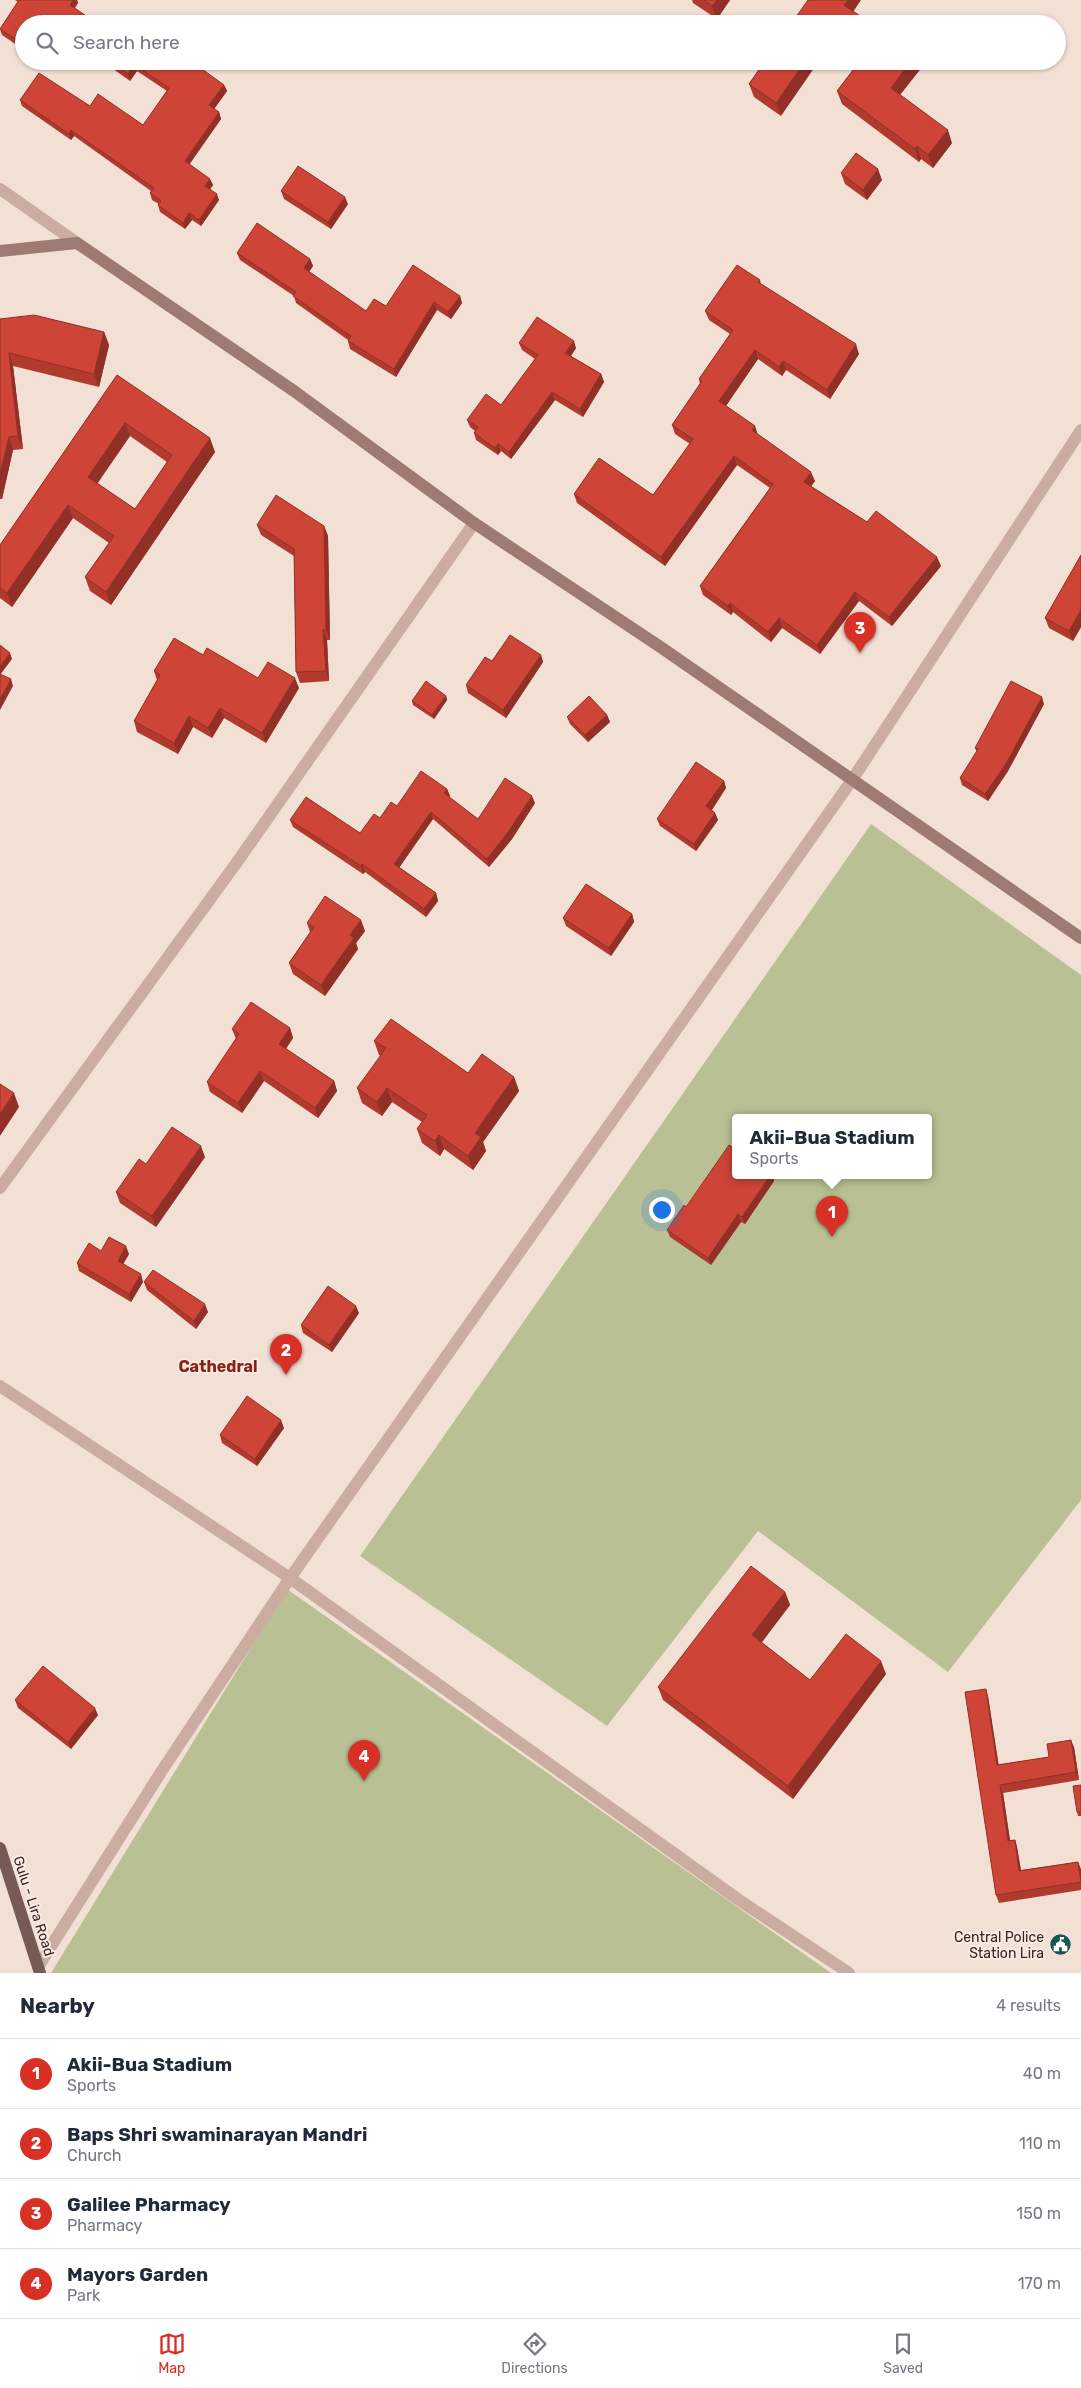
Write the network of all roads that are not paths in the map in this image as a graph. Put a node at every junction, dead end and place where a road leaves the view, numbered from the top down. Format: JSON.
{"nodes":[{"id":1,"x":0,"y":189,"type":"edge"},
{"id":2,"x":77,"y":243,"type":"junction"},
{"id":3,"x":0,"y":251,"type":"edge"},
{"id":4,"x":1081,"y":430,"type":"edge"},
{"id":5,"x":474,"y":523,"type":"junction"},
{"id":6,"x":852,"y":780,"type":"junction"},
{"id":7,"x":1081,"y":938,"type":"edge"},
{"id":8,"x":0,"y":1188,"type":"edge"},
{"id":9,"x":0,"y":1386,"type":"edge"},
{"id":10,"x":290,"y":1578,"type":"junction"},
{"id":11,"x":0,"y":1848,"type":"edge"},
{"id":12,"x":39,"y":1970,"type":"edge"},
{"id":13,"x":849,"y":1973,"type":"edge"}],
"edges":[{"from":1,"to":2,"type":"street"},
{"from":2,"to":3,"type":"main road"},
{"from":2,"to":5,"type":"main road"},
{"from":4,"to":6,"type":"street"},
{"from":5,"to":6,"type":"main road"},
{"from":5,"to":8,"type":"street"},
{"from":6,"to":7,"type":"main road"},
{"from":6,"to":10,"type":"street"},
{"from":9,"to":10,"type":"street"},
{"from":10,"to":12,"type":"street"},
{"from":10,"to":13,"type":"street"},
{"from":11,"to":12,"type":"main road","name":"Gulu - Lira Road"}]}
